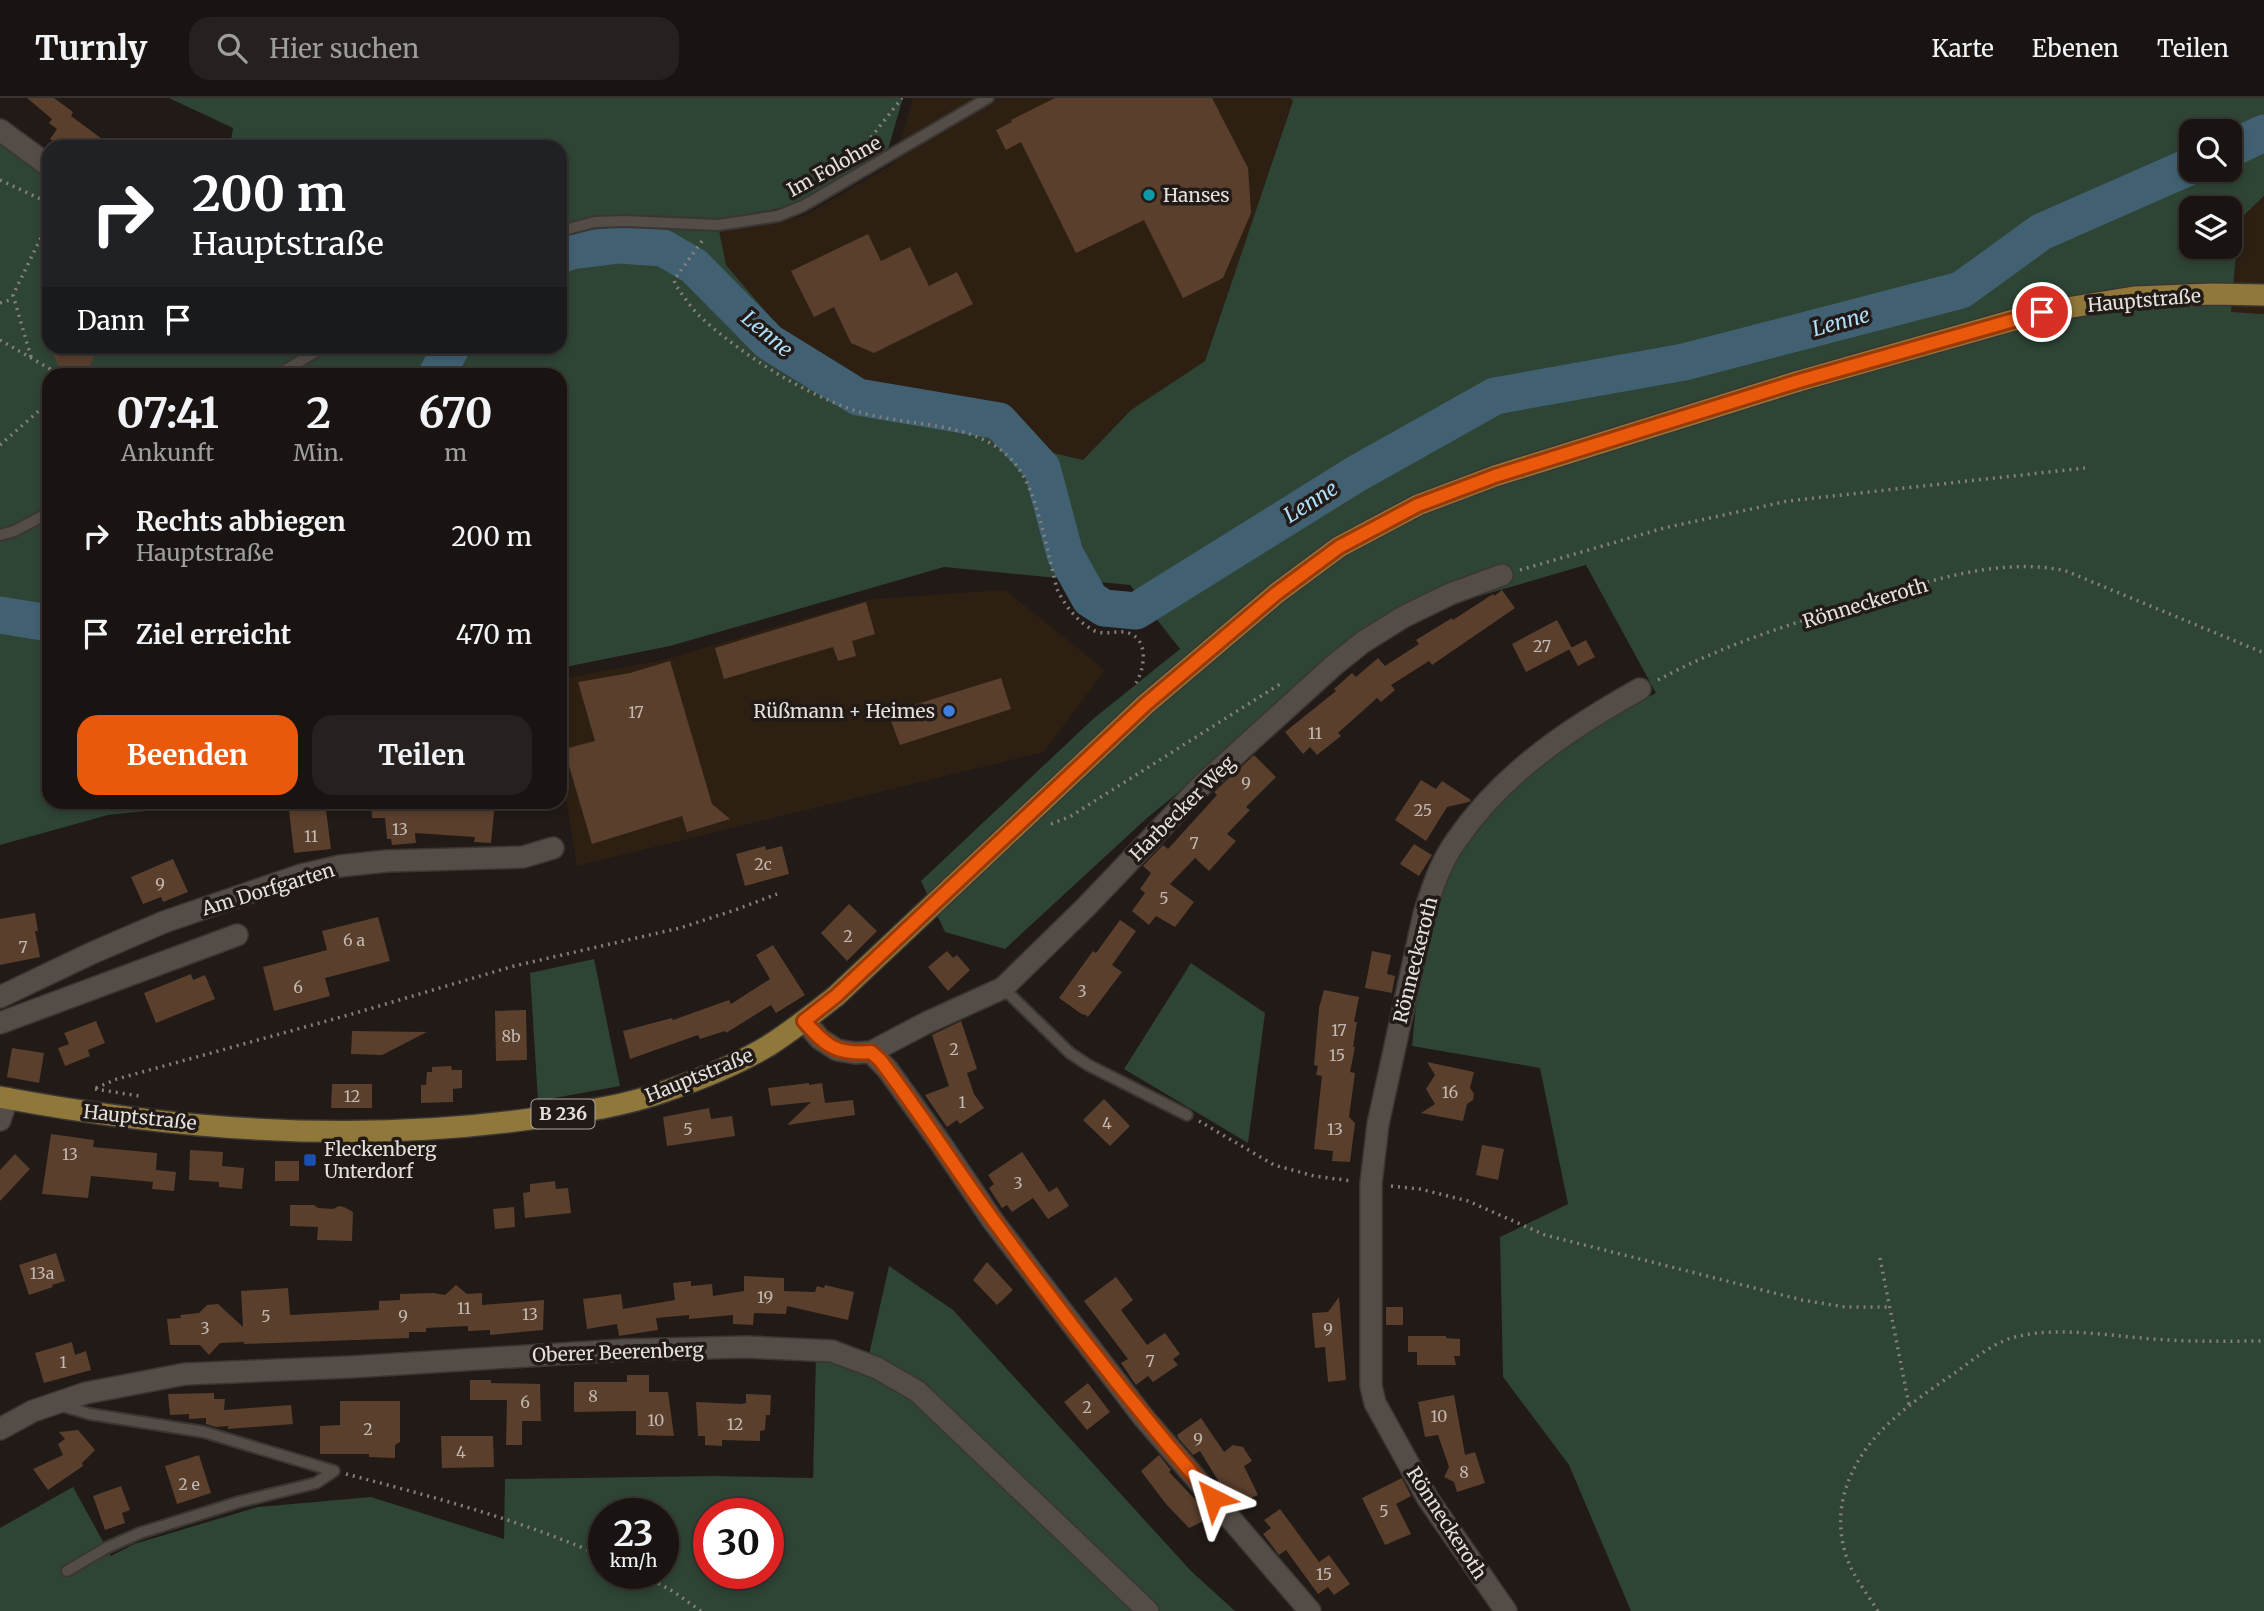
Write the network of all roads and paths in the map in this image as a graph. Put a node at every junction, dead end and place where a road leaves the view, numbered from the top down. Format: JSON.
{"nodes":[{"id":1,"x":902,"y":98,"type":"edge"},
{"id":2,"x":988,"y":98,"type":"edge"},
{"id":3,"x":0,"y":130,"type":"edge"},
{"id":4,"x":42,"y":161,"type":"edge"},
{"id":5,"x":852,"y":162,"type":"dead end"},
{"id":6,"x":0,"y":180,"type":"edge"},
{"id":7,"x":42,"y":200,"type":"edge"},
{"id":8,"x":567,"y":229,"type":"edge"},
{"id":9,"x":42,"y":235,"type":"edge"},
{"id":10,"x":705,"y":236,"type":"dead end"},
{"id":11,"x":2264,"y":295,"type":"edge"},
{"id":12,"x":13,"y":299,"type":"junction"},
{"id":13,"x":0,"y":303,"type":"edge"},
{"id":14,"x":0,"y":341,"type":"edge"},
{"id":15,"x":312,"y":354,"type":"edge"},
{"id":16,"x":31,"y":357,"type":"junction"},
{"id":17,"x":48,"y":368,"type":"edge"},
{"id":18,"x":289,"y":368,"type":"edge"},
{"id":19,"x":42,"y":408,"type":"edge"},
{"id":20,"x":0,"y":445,"type":"edge"},
{"id":21,"x":2085,"y":468,"type":"dead end"},
{"id":22,"x":42,"y":517,"type":"edge"},
{"id":23,"x":0,"y":535,"type":"edge"},
{"id":24,"x":1502,"y":575,"type":"joint"},
{"id":25,"x":2264,"y":653,"type":"edge"},
{"id":26,"x":1289,"y":678,"type":"dead end"},
{"id":27,"x":1640,"y":690,"type":"joint"},
{"id":28,"x":1130,"y":691,"type":"dead end"},
{"id":29,"x":1071,"y":816,"type":"dead end"},
{"id":30,"x":553,"y":848,"type":"dead end"},
{"id":31,"x":777,"y":894,"type":"dead end"},
{"id":32,"x":237,"y":935,"type":"dead end"},
{"id":33,"x":1003,"y":988,"type":"junction"},
{"id":34,"x":0,"y":997,"type":"edge"},
{"id":35,"x":804,"y":1021,"type":"junction"},
{"id":36,"x":0,"y":1023,"type":"edge"},
{"id":37,"x":871,"y":1052,"type":"junction"},
{"id":38,"x":3,"y":1098,"type":"edge"},
{"id":39,"x":148,"y":1098,"type":"dead end"},
{"id":40,"x":1186,"y":1115,"type":"joint"},
{"id":41,"x":0,"y":1120,"type":"edge"},
{"id":42,"x":1371,"y":1183,"type":"junction"},
{"id":43,"x":1880,"y":1258,"type":"dead end"},
{"id":44,"x":1890,"y":1307,"type":"junction"},
{"id":45,"x":2264,"y":1341,"type":"edge"},
{"id":46,"x":53,"y":1403,"type":"junction"},
{"id":47,"x":1909,"y":1405,"type":"junction"},
{"id":48,"x":0,"y":1429,"type":"edge"},
{"id":49,"x":334,"y":1471,"type":"junction"},
{"id":50,"x":588,"y":1551,"type":"edge"},
{"id":51,"x":67,"y":1571,"type":"dead end"},
{"id":52,"x":669,"y":1589,"type":"edge"},
{"id":53,"x":701,"y":1611,"type":"edge"},
{"id":54,"x":1148,"y":1611,"type":"edge"},
{"id":55,"x":1310,"y":1611,"type":"edge"},
{"id":56,"x":1506,"y":1611,"type":"edge"},
{"id":57,"x":1878,"y":1611,"type":"edge"}],
"edges":[{"from":1,"to":5,"type":"path"},
{"from":2,"to":8,"type":"lane","name":"Im Folohne"},
{"from":3,"to":4,"type":"street"},
{"from":6,"to":7,"type":"path"},
{"from":9,"to":12,"type":"path"},
{"from":10,"to":28,"type":"path"},
{"from":11,"to":35,"type":"main road","name":"Hauptstraße","number":"B 236"},
{"from":12,"to":13,"type":"path"},
{"from":12,"to":16,"type":"path"},
{"from":14,"to":16,"type":"path"},
{"from":15,"to":18,"type":"lane"},
{"from":16,"to":17,"type":"path"},
{"from":19,"to":20,"type":"path"},
{"from":21,"to":24,"type":"path"},
{"from":22,"to":23,"type":"lane"},
{"from":24,"to":33,"type":"street","name":"Harbecker Weg"},
{"from":25,"to":27,"type":"path","name":"Rönneckeroth"},
{"from":26,"to":29,"type":"path"},
{"from":27,"to":42,"type":"street","name":"Rönneckeroth"},
{"from":30,"to":34,"type":"street","name":"Am Dorfgarten"},
{"from":31,"to":39,"type":"path"},
{"from":32,"to":36,"type":"street","name":"Am Dorfgarten"},
{"from":33,"to":37,"type":"street","name":"Harbecker Weg"},
{"from":33,"to":40,"type":"lane"},
{"from":35,"to":37,"type":"street"},
{"from":35,"to":38,"type":"main road","name":"Hauptstraße","number":"B 236"},
{"from":37,"to":55,"type":"street"},
{"from":38,"to":41,"type":"street"},
{"from":40,"to":42,"type":"path"},
{"from":42,"to":44,"type":"path"},
{"from":42,"to":56,"type":"street","name":"Rönneckeroth"},
{"from":43,"to":44,"type":"path"},
{"from":44,"to":47,"type":"path"},
{"from":45,"to":47,"type":"path"},
{"from":46,"to":48,"type":"street","name":"Oberer Beerenberg"},
{"from":46,"to":49,"type":"lane"},
{"from":46,"to":54,"type":"street","name":"Oberer Beerenberg"},
{"from":47,"to":57,"type":"path"},
{"from":49,"to":50,"type":"path"},
{"from":49,"to":51,"type":"lane"},
{"from":52,"to":53,"type":"path"}]}
